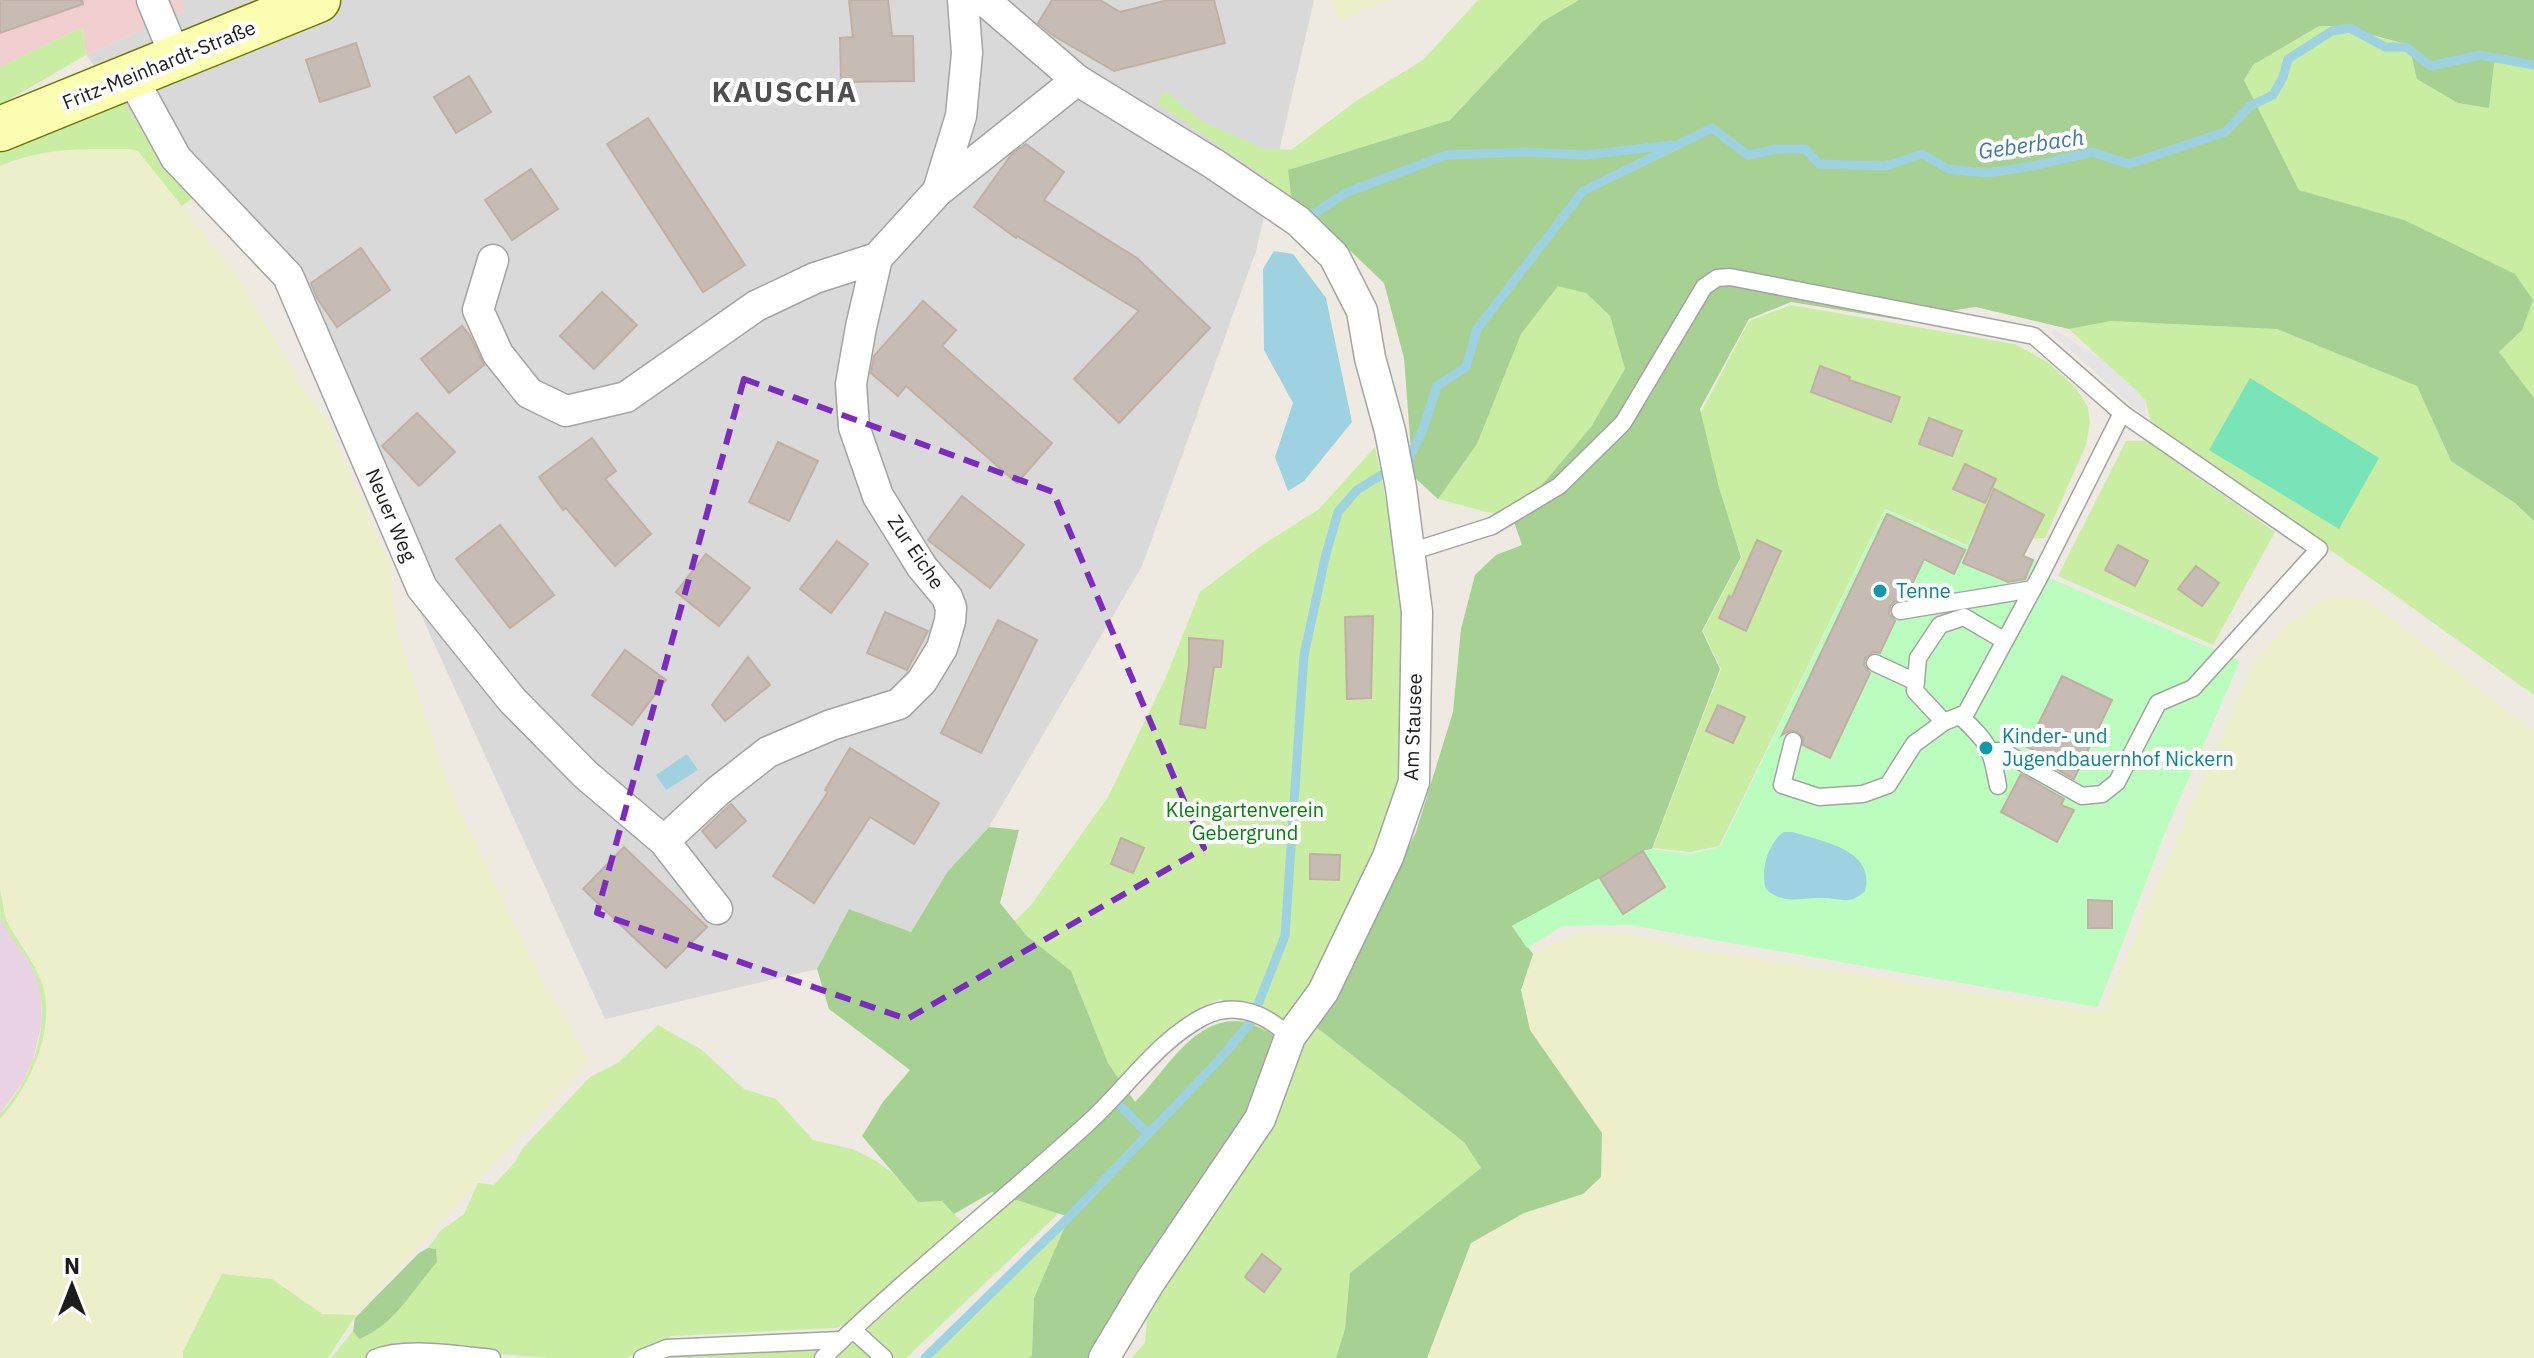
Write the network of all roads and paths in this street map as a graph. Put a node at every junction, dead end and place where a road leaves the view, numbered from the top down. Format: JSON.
{"nodes":[{"id":1,"x":152,"y":0,"type":"edge"},
{"id":2,"x":318,"y":0,"type":"edge"},
{"id":3,"x":963,"y":0,"type":"edge"},
{"id":4,"x":984,"y":0,"type":"edge"},
{"id":5,"x":176,"y":58,"type":"junction"},
{"id":6,"x":131,"y":76,"type":"junction"},
{"id":7,"x":1077,"y":80,"type":"junction"},
{"id":8,"x":0,"y":129,"type":"edge"},
{"id":9,"x":938,"y":191,"type":"junction"},
{"id":10,"x":877,"y":258,"type":"junction"},
{"id":11,"x":493,"y":260,"type":"dead end"},
{"id":12,"x":2122,"y":413,"type":"junction"},
{"id":13,"x":1410,"y":552,"type":"junction"},
{"id":14,"x":2033,"y":589,"type":"junction"},
{"id":15,"x":1942,"y":603,"type":"junction"},
{"id":16,"x":1900,"y":611,"type":"dead end"},
{"id":17,"x":1964,"y":617,"type":"junction"},
{"id":18,"x":2005,"y":641,"type":"junction"},
{"id":19,"x":1875,"y":663,"type":"dead end"},
{"id":20,"x":1916,"y":682,"type":"junction"},
{"id":21,"x":1952,"y":719,"type":"junction"},
{"id":22,"x":1793,"y":741,"type":"dead end"},
{"id":23,"x":1991,"y":751,"type":"junction"},
{"id":24,"x":1998,"y":786,"type":"dead end"},
{"id":25,"x":664,"y":841,"type":"junction"},
{"id":26,"x":717,"y":909,"type":"dead end"},
{"id":27,"x":1290,"y":1037,"type":"junction"},
{"id":28,"x":847,"y":1335,"type":"junction"},
{"id":29,"x":375,"y":1358,"type":"edge"},
{"id":30,"x":492,"y":1358,"type":"edge"},
{"id":31,"x":642,"y":1358,"type":"edge"},
{"id":32,"x":823,"y":1358,"type":"edge"},
{"id":33,"x":884,"y":1358,"type":"edge"},
{"id":34,"x":1104,"y":1358,"type":"edge"}],
"edges":[{"from":1,"to":5,"type":"street"},
{"from":2,"to":5,"type":"street","name":"Fritz-Meinhardt-Straße"},
{"from":3,"to":9,"type":"street","name":"Zur Eiche"},
{"from":4,"to":7,"type":"street"},
{"from":5,"to":6,"type":"street","name":"Fritz-Meinhardt-Straße"},
{"from":6,"to":8,"type":"street","name":"Fritz-Meinhardt-Straße"},
{"from":6,"to":25,"type":"street","name":"Neuer Weg"},
{"from":7,"to":9,"type":"street","name":"Zur Eiche"},
{"from":7,"to":13,"type":"street","name":"Am Stausee"},
{"from":9,"to":10,"type":"street","name":"Zur Eiche"},
{"from":10,"to":11,"type":"street","name":"Zur Eiche"},
{"from":10,"to":25,"type":"street","name":"Zur Eiche"},
{"from":12,"to":13,"type":"lane"},
{"from":12,"to":14,"type":"lane"},
{"from":12,"to":23,"type":"lane"},
{"from":13,"to":27,"type":"street","name":"Am Stausee"},
{"from":14,"to":15,"type":"lane"},
{"from":14,"to":18,"type":"lane"},
{"from":15,"to":16,"type":"lane"},
{"from":15,"to":17,"type":"lane"},
{"from":17,"to":18,"type":"lane"},
{"from":17,"to":20,"type":"lane"},
{"from":18,"to":21,"type":"lane"},
{"from":19,"to":20,"type":"lane"},
{"from":20,"to":21,"type":"lane"},
{"from":21,"to":22,"type":"lane"},
{"from":21,"to":23,"type":"lane"},
{"from":23,"to":24,"type":"lane"},
{"from":25,"to":26,"type":"street","name":"Neuer Weg"},
{"from":27,"to":28,"type":"lane"},
{"from":27,"to":34,"type":"street","name":"Am Stausee"},
{"from":28,"to":31,"type":"lane"},
{"from":28,"to":32,"type":"lane"},
{"from":28,"to":33,"type":"lane"},
{"from":29,"to":30,"type":"lane"}]}
